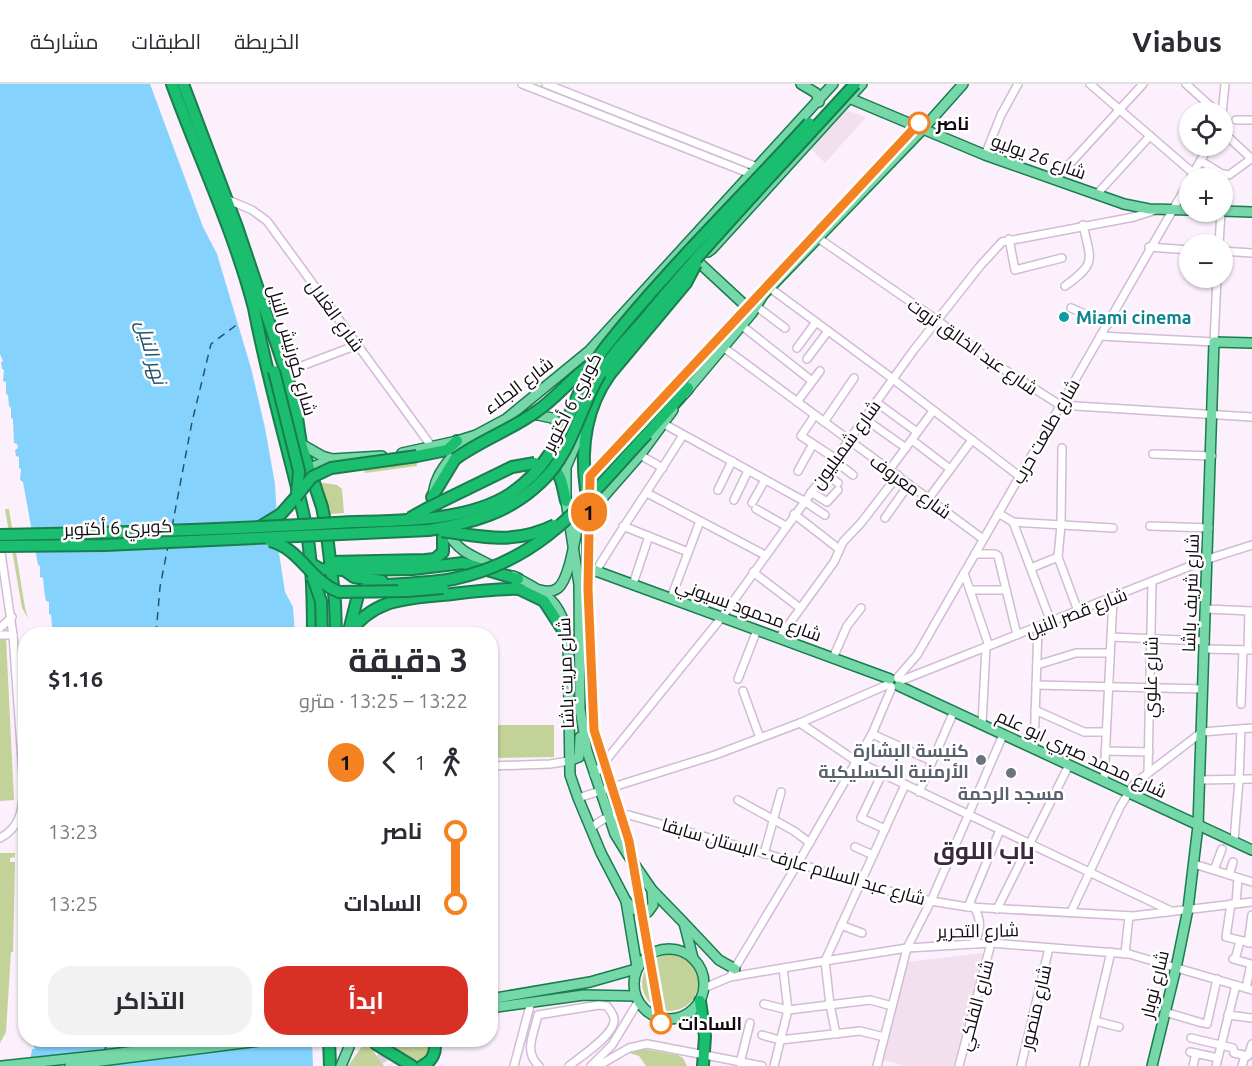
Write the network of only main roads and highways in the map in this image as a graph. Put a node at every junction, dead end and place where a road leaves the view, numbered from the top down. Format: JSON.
{"nodes":[{"id":1,"x":171,"y":84,"type":"edge"},
{"id":2,"x":183,"y":84,"type":"edge"},
{"id":3,"x":801,"y":84,"type":"edge"},
{"id":4,"x":833,"y":84,"type":"edge"},
{"id":5,"x":845,"y":84,"type":"edge"},
{"id":6,"x":855,"y":84,"type":"edge"},
{"id":7,"x":862,"y":84,"type":"edge"},
{"id":8,"x":963,"y":84,"type":"edge"},
{"id":9,"x":849,"y":98,"type":"junction"},
{"id":10,"x":819,"y":102,"type":"junction"},
{"id":11,"x":923,"y":129,"type":"junction"},
{"id":12,"x":1179,"y":209,"type":"edge"},
{"id":13,"x":1233,"y":211,"type":"edge"},
{"id":14,"x":1252,"y":212,"type":"edge"},
{"id":15,"x":688,"y":254,"type":"junction"},
{"id":16,"x":752,"y":307,"type":"junction"},
{"id":17,"x":254,"y":308,"type":"junction"},
{"id":18,"x":1252,"y":343,"type":"edge"},
{"id":19,"x":595,"y":362,"type":"junction"},
{"id":20,"x":688,"y":388,"type":"junction"},
{"id":21,"x":541,"y":390,"type":"junction"},
{"id":22,"x":552,"y":406,"type":"junction"},
{"id":23,"x":590,"y":412,"type":"junction"},
{"id":24,"x":549,"y":417,"type":"junction"},
{"id":25,"x":506,"y":419,"type":"junction"},
{"id":26,"x":476,"y":435,"type":"junction"},
{"id":27,"x":300,"y":441,"type":"junction"},
{"id":28,"x":457,"y":441,"type":"junction"},
{"id":29,"x":285,"y":444,"type":"junction"},
{"id":30,"x":332,"y":459,"type":"junction"},
{"id":31,"x":566,"y":467,"type":"junction"},
{"id":32,"x":309,"y":469,"type":"junction"},
{"id":33,"x":294,"y":482,"type":"junction"},
{"id":34,"x":586,"y":490,"type":"junction"},
{"id":35,"x":296,"y":497,"type":"junction"},
{"id":36,"x":432,"y":497,"type":"junction"},
{"id":37,"x":566,"y":501,"type":"junction"},
{"id":38,"x":410,"y":519,"type":"junction"},
{"id":39,"x":568,"y":519,"type":"junction"},
{"id":40,"x":443,"y":526,"type":"junction"},
{"id":41,"x":429,"y":530,"type":"junction"},
{"id":42,"x":259,"y":533,"type":"junction"},
{"id":43,"x":0,"y":535,"type":"edge"},
{"id":44,"x":574,"y":544,"type":"junction"},
{"id":45,"x":0,"y":546,"type":"edge"},
{"id":46,"x":310,"y":563,"type":"junction"},
{"id":47,"x":331,"y":566,"type":"junction"},
{"id":48,"x":344,"y":570,"type":"junction"},
{"id":49,"x":312,"y":575,"type":"junction"},
{"id":50,"x":403,"y":584,"type":"junction"},
{"id":51,"x":519,"y":584,"type":"junction"},
{"id":52,"x":535,"y":589,"type":"junction"},
{"id":53,"x":311,"y":607,"type":"junction"},
{"id":54,"x":336,"y":619,"type":"junction"},
{"id":55,"x":312,"y":627,"type":"edge"},
{"id":56,"x":322,"y":627,"type":"edge"},
{"id":57,"x":336,"y":627,"type":"edge"},
{"id":58,"x":350,"y":627,"type":"edge"},
{"id":59,"x":354,"y":627,"type":"edge"},
{"id":60,"x":568,"y":638,"type":"junction"},
{"id":61,"x":894,"y":683,"type":"joint"},
{"id":62,"x":581,"y":727,"type":"junction"},
{"id":63,"x":569,"y":761,"type":"junction"},
{"id":64,"x":1198,"y":826,"type":"junction"},
{"id":65,"x":1252,"y":850,"type":"edge"},
{"id":66,"x":652,"y":890,"type":"junction"},
{"id":67,"x":626,"y":901,"type":"junction"},
{"id":68,"x":1188,"y":909,"type":"joint"},
{"id":69,"x":684,"y":923,"type":"junction"},
{"id":70,"x":693,"y":958,"type":"junction"},
{"id":71,"x":637,"y":968,"type":"junction"},
{"id":72,"x":732,"y":973,"type":"road end"},
{"id":73,"x":498,"y":998,"type":"edge"},
{"id":74,"x":636,"y":999,"type":"junction"},
{"id":75,"x":700,"y":1001,"type":"junction"},
{"id":76,"x":498,"y":1007,"type":"edge"},
{"id":77,"x":166,"y":1047,"type":"edge"},
{"id":78,"x":213,"y":1047,"type":"edge"},
{"id":79,"x":329,"y":1047,"type":"edge"},
{"id":80,"x":349,"y":1047,"type":"edge"},
{"id":81,"x":381,"y":1047,"type":"edge"},
{"id":82,"x":435,"y":1047,"type":"edge"},
{"id":83,"x":703,"y":1061,"type":"edge"},
{"id":84,"x":2,"y":1066,"type":"edge"},
{"id":85,"x":62,"y":1066,"type":"edge"},
{"id":86,"x":330,"y":1066,"type":"edge"},
{"id":87,"x":341,"y":1066,"type":"edge"},
{"id":88,"x":412,"y":1066,"type":"edge"},
{"id":89,"x":422,"y":1066,"type":"edge"},
{"id":90,"x":1152,"y":1066,"type":"edge"}],
"edges":[{"from":1,"to":17,"type":"highway","name":"شارع كورنيش النيل"},
{"from":2,"to":27,"type":"highway","name":"شارع كورنيش النيل"},
{"from":3,"to":10,"type":"main road"},
{"from":4,"to":10,"type":"main road","name":"شارع الجلاء"},
{"from":5,"to":19,"type":"highway","name":"كوبري 6 أكتوبر","bridge":true},
{"from":6,"to":15,"type":"highway","name":"كوبري 6 أكتوبر","bridge":true},
{"from":7,"to":9,"type":"main road"},
{"from":8,"to":11,"type":"main road"},
{"from":9,"to":11,"type":"main road","name":"شارع 26 يوليو"},
{"from":9,"to":15,"type":"main road"},
{"from":10,"to":15,"type":"main road","name":"شارع الجلاء"},
{"from":11,"to":12,"type":"main road","name":"شارع 26 يوليو"},
{"from":11,"to":16,"type":"main road"},
{"from":13,"to":14,"type":"main road"},
{"from":15,"to":16,"type":"main road"},
{"from":15,"to":21,"type":"main road","name":"شارع الجلاء"},
{"from":15,"to":22,"type":"main road","name":"شارع الجلاء"},
{"from":15,"to":23,"type":"highway","bridge":true},
{"from":15,"to":41,"type":"highway","name":"كوبري 6 أكتوبر","bridge":true},
{"from":16,"to":20,"type":"main road"},
{"from":16,"to":34,"type":"main road"},
{"from":17,"to":29,"type":"highway","name":"شارع كورنيش النيل"},
{"from":17,"to":35,"type":"highway","bridge":true},
{"from":18,"to":64,"type":"main road","name":"شارع شريف باشا"},
{"from":19,"to":36,"type":"highway","bridge":true},
{"from":19,"to":38,"type":"highway","name":"كوبري 6 أكتوبر","bridge":true},
{"from":20,"to":39,"type":"highway","bridge":true},
{"from":20,"to":61,"type":"main road","name":"شارع محمود بسيوني"},
{"from":21,"to":22,"type":"main road"},
{"from":21,"to":25,"type":"main road","name":"شارع الجلاء"},
{"from":22,"to":24,"type":"main road","name":"شارع الجلاء"},
{"from":23,"to":31,"type":"main road"},
{"from":23,"to":34,"type":"highway"},
{"from":24,"to":25,"type":"main road"},
{"from":24,"to":31,"type":"main road","name":"شارع مريت باشا"},
{"from":25,"to":26,"type":"main road","name":"شارع الجلاء"},
{"from":26,"to":28,"type":"main road","name":"شارع الجلاء"},
{"from":26,"to":36,"type":"main road"},
{"from":27,"to":29,"type":"highway"},
{"from":27,"to":30,"type":"main road","name":"شارع الجلاء"},
{"from":27,"to":32,"type":"highway","name":"شارع كورنيش النيل"},
{"from":28,"to":30,"type":"main road","name":"شارع الجلاء"},
{"from":28,"to":35,"type":"highway","bridge":true},
{"from":29,"to":33,"type":"highway","name":"شارع كورنيش النيل"},
{"from":30,"to":32,"type":"main road","name":"شارع الجلاء"},
{"from":31,"to":37,"type":"main road","name":"شارع مريت باشا"},
{"from":32,"to":33,"type":"main road","name":"شارع الجلاء"},
{"from":32,"to":47,"type":"highway","name":"شارع كورنيش النيل"},
{"from":33,"to":46,"type":"highway","name":"شارع كورنيش النيل"},
{"from":34,"to":44,"type":"main road"},
{"from":35,"to":42,"type":"highway","bridge":true},
{"from":36,"to":40,"type":"main road","name":"شارع مريت باشا"},
{"from":37,"to":38,"type":"highway","bridge":true},
{"from":37,"to":44,"type":"main road","name":"شارع مريت باشا"},
{"from":38,"to":42,"type":"highway","name":"كوبري 6 أكتوبر","bridge":true},
{"from":39,"to":41,"type":"highway","bridge":true},
{"from":39,"to":50,"type":"highway","bridge":true},
{"from":40,"to":47,"type":"highway"},
{"from":40,"to":51,"type":"main road","name":"شارع مريت باشا"},
{"from":41,"to":42,"type":"highway","name":"كوبري 6 أكتوبر","bridge":true},
{"from":42,"to":43,"type":"highway","name":"كوبري 6 أكتوبر","bridge":true},
{"from":42,"to":45,"type":"highway","name":"كوبري 6 أكتوبر","bridge":true},
{"from":42,"to":49,"type":"highway","bridge":true},
{"from":44,"to":52,"type":"main road"},
{"from":44,"to":62,"type":"main road","name":"شارع مريت باشا"},
{"from":46,"to":47,"type":"highway"},
{"from":46,"to":53,"type":"highway","name":"شارع كورنيش النيل"},
{"from":47,"to":48,"type":"highway"},
{"from":47,"to":54,"type":"highway","name":"شارع كورنيش النيل"},
{"from":48,"to":50,"type":"highway"},
{"from":48,"to":51,"type":"highway"},
{"from":49,"to":51,"type":"highway","bridge":true},
{"from":49,"to":56,"type":"highway","bridge":true},
{"from":50,"to":58,"type":"highway"},
{"from":51,"to":52,"type":"main road","name":"شارع مريت باشا"},
{"from":51,"to":59,"type":"highway"},
{"from":51,"to":60,"type":"highway"},
{"from":52,"to":60,"type":"main road","name":"شارع مريت باشا"},
{"from":53,"to":54,"type":"highway"},
{"from":53,"to":55,"type":"highway","name":"شارع كورنيش النيل"},
{"from":54,"to":57,"type":"highway","name":"شارع كورنيش النيل"},
{"from":60,"to":63,"type":"main road","name":"شارع مريت باشا"},
{"from":61,"to":64,"type":"main road","name":"شارع محمد صبري ابو علم"},
{"from":62,"to":63,"type":"main road"},
{"from":62,"to":66,"type":"main road","name":"شارع مريت باشا"},
{"from":63,"to":67,"type":"main road","name":"شارع مريت باشا"},
{"from":64,"to":65,"type":"main road","name":"شارع محمد صبري ابو علم"},
{"from":64,"to":68,"type":"main road","name":"شارع شريف باشا"},
{"from":66,"to":67,"type":"main road"},
{"from":66,"to":69,"type":"main road","name":"شارع مريت باشا"},
{"from":67,"to":71,"type":"main road","name":"شارع مريت باشا"},
{"from":68,"to":90,"type":"main road","name":"شارع نوبار"},
{"from":69,"to":70,"type":"main road","name":"شارع مريت باشا"},
{"from":69,"to":72,"type":"main road"},
{"from":70,"to":71,"type":"main road"},
{"from":70,"to":75,"type":"main road"},
{"from":71,"to":73,"type":"main road"},
{"from":71,"to":74,"type":"main road"},
{"from":74,"to":75,"type":"main road"},
{"from":74,"to":76,"type":"main road"},
{"from":75,"to":83,"type":"highway"},
{"from":77,"to":84,"type":"main road"},
{"from":78,"to":85,"type":"main road"},
{"from":79,"to":86,"type":"highway"},
{"from":80,"to":87,"type":"main road","bridge":true},
{"from":81,"to":88,"type":"highway"},
{"from":82,"to":89,"type":"highway"}]}
